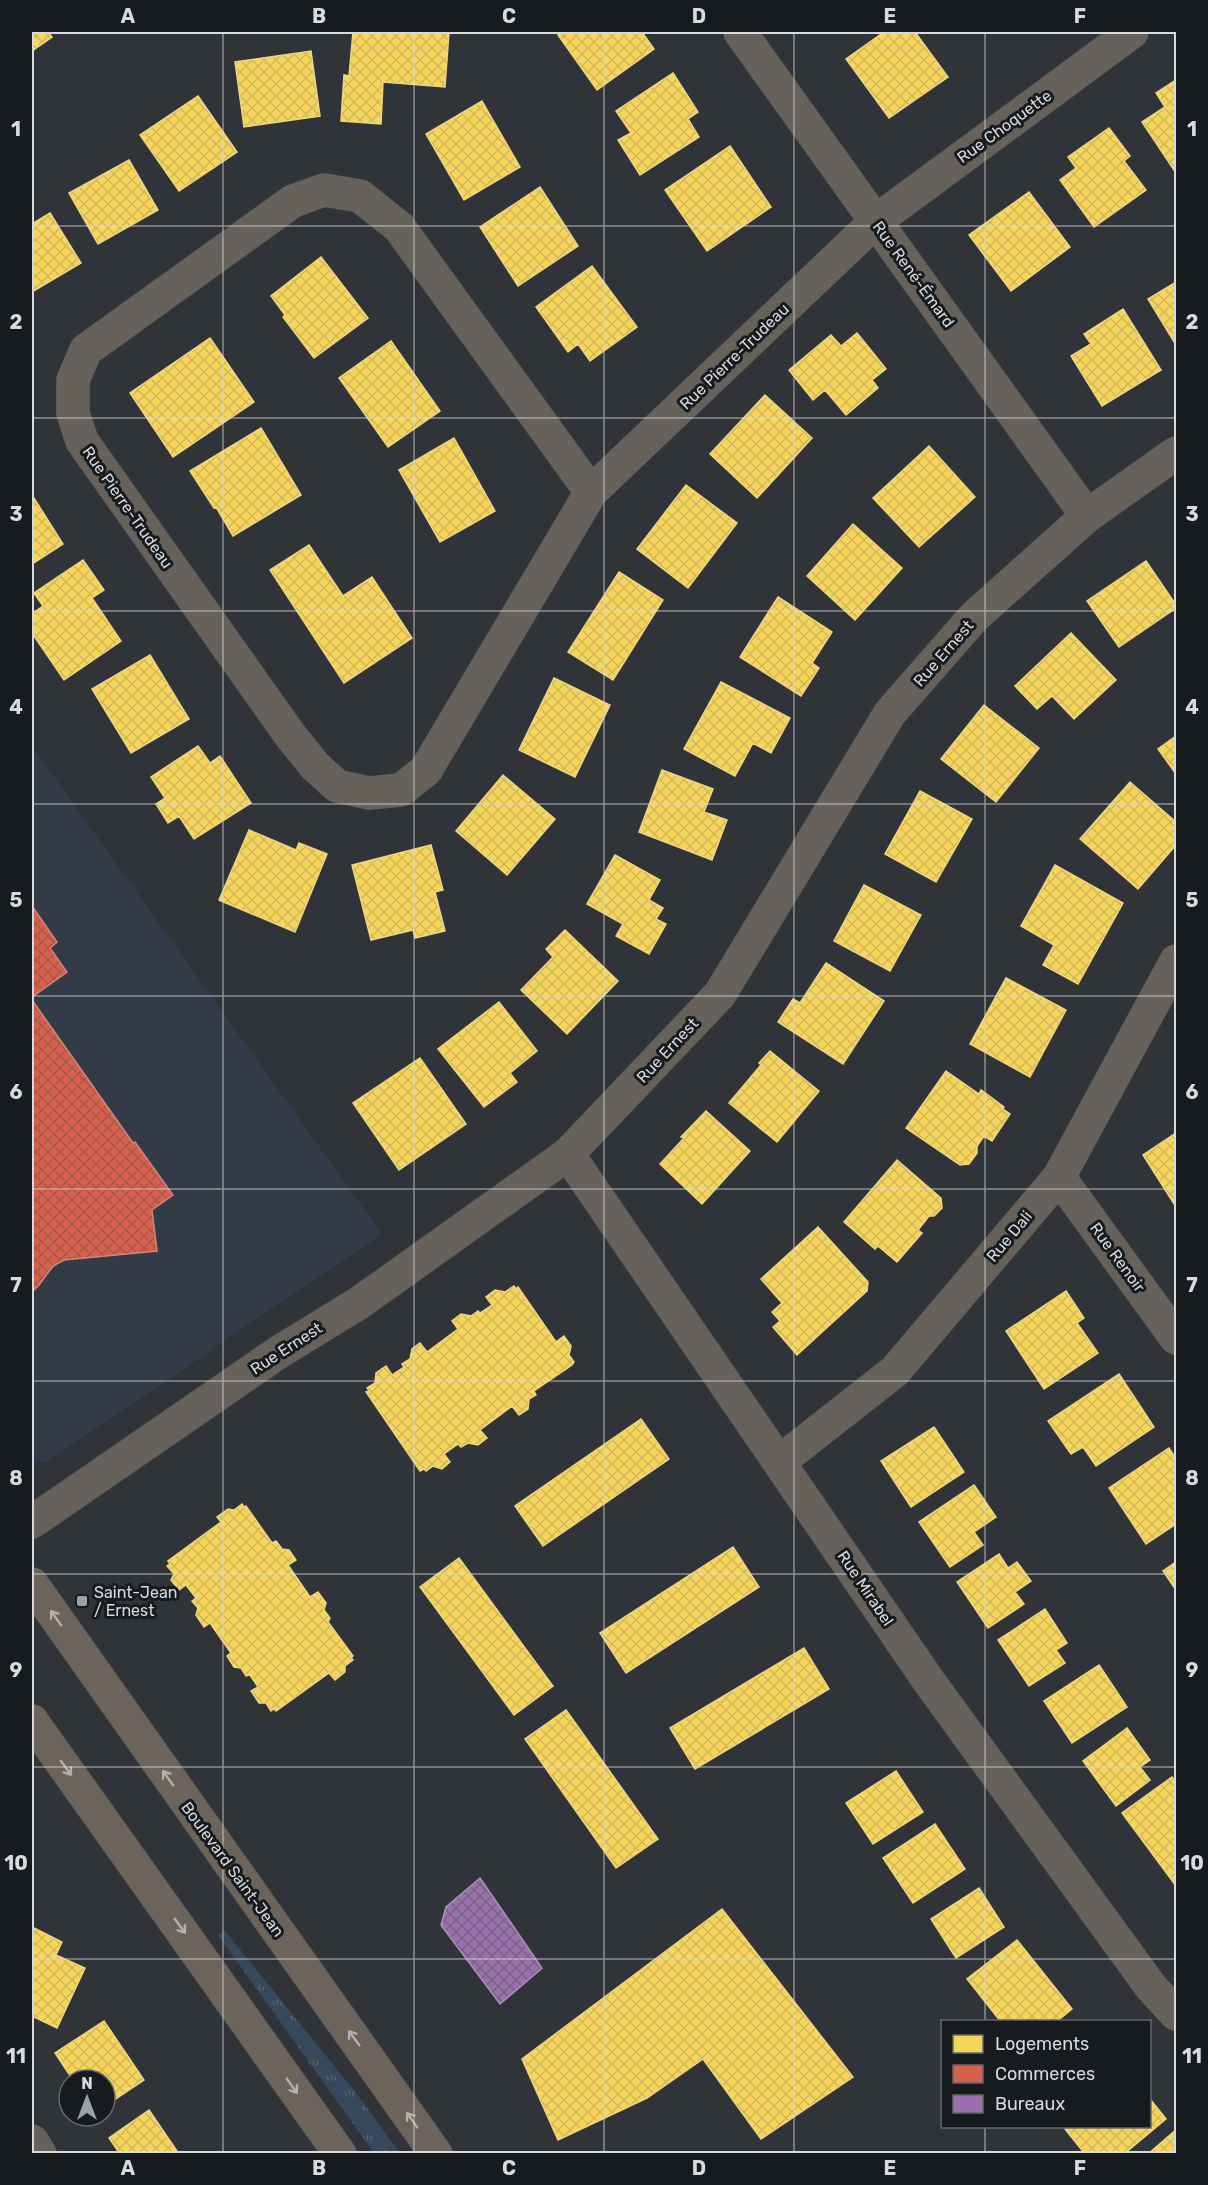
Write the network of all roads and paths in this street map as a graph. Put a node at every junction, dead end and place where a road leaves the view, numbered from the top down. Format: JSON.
{"nodes":[{"id":1,"x":740,"y":32,"type":"edge"},
{"id":2,"x":1132,"y":32,"type":"edge"},
{"id":3,"x":876,"y":221,"type":"junction"},
{"id":4,"x":1176,"y":453,"type":"edge"},
{"id":5,"x":591,"y":492,"type":"junction"},
{"id":6,"x":1087,"y":516,"type":"junction"},
{"id":7,"x":1176,"y":962,"type":"edge"},
{"id":8,"x":568,"y":1154,"type":"junction"},
{"id":9,"x":1059,"y":1177,"type":"junction"},
{"id":10,"x":1176,"y":1338,"type":"edge"},
{"id":11,"x":779,"y":1462,"type":"junction"},
{"id":12,"x":32,"y":1522,"type":"edge"},
{"id":13,"x":32,"y":1584,"type":"edge"},
{"id":14,"x":32,"y":1720,"type":"edge"},
{"id":15,"x":1176,"y":2014,"type":"edge"},
{"id":16,"x":32,"y":2141,"type":"edge"},
{"id":17,"x":40,"y":2154,"type":"edge"},
{"id":18,"x":340,"y":2154,"type":"edge"},
{"id":19,"x":436,"y":2154,"type":"edge"}],
"edges":[{"from":1,"to":3,"type":"street","name":"Rue René-Émard"},
{"from":2,"to":3,"type":"street","name":"Rue Choquette"},
{"from":3,"to":5,"type":"street","name":"Rue Pierre-Trudeau"},
{"from":3,"to":6,"type":"street","name":"Rue René-Émard"},
{"from":4,"to":6,"type":"street","name":"Rue Ernest"},
{"from":5,"to":5,"type":"street","name":"Rue Pierre-Trudeau"},
{"from":6,"to":8,"type":"street","name":"Rue Ernest"},
{"from":7,"to":9,"type":"street","name":"Rue Dali"},
{"from":8,"to":11,"type":"street","name":"Rue Mirabel"},
{"from":8,"to":12,"type":"street","name":"Rue Ernest"},
{"from":9,"to":10,"type":"street","name":"Rue Renoir"},
{"from":9,"to":11,"type":"street","name":"Rue Dali"},
{"from":11,"to":15,"type":"street","name":"Rue Mirabel"},
{"from":19,"to":13,"type":"main road","name":"Boulevard Saint-Jean","one_way":true},
{"from":14,"to":18,"type":"main road","one_way":true},
{"from":16,"to":17,"type":"street"}]}
